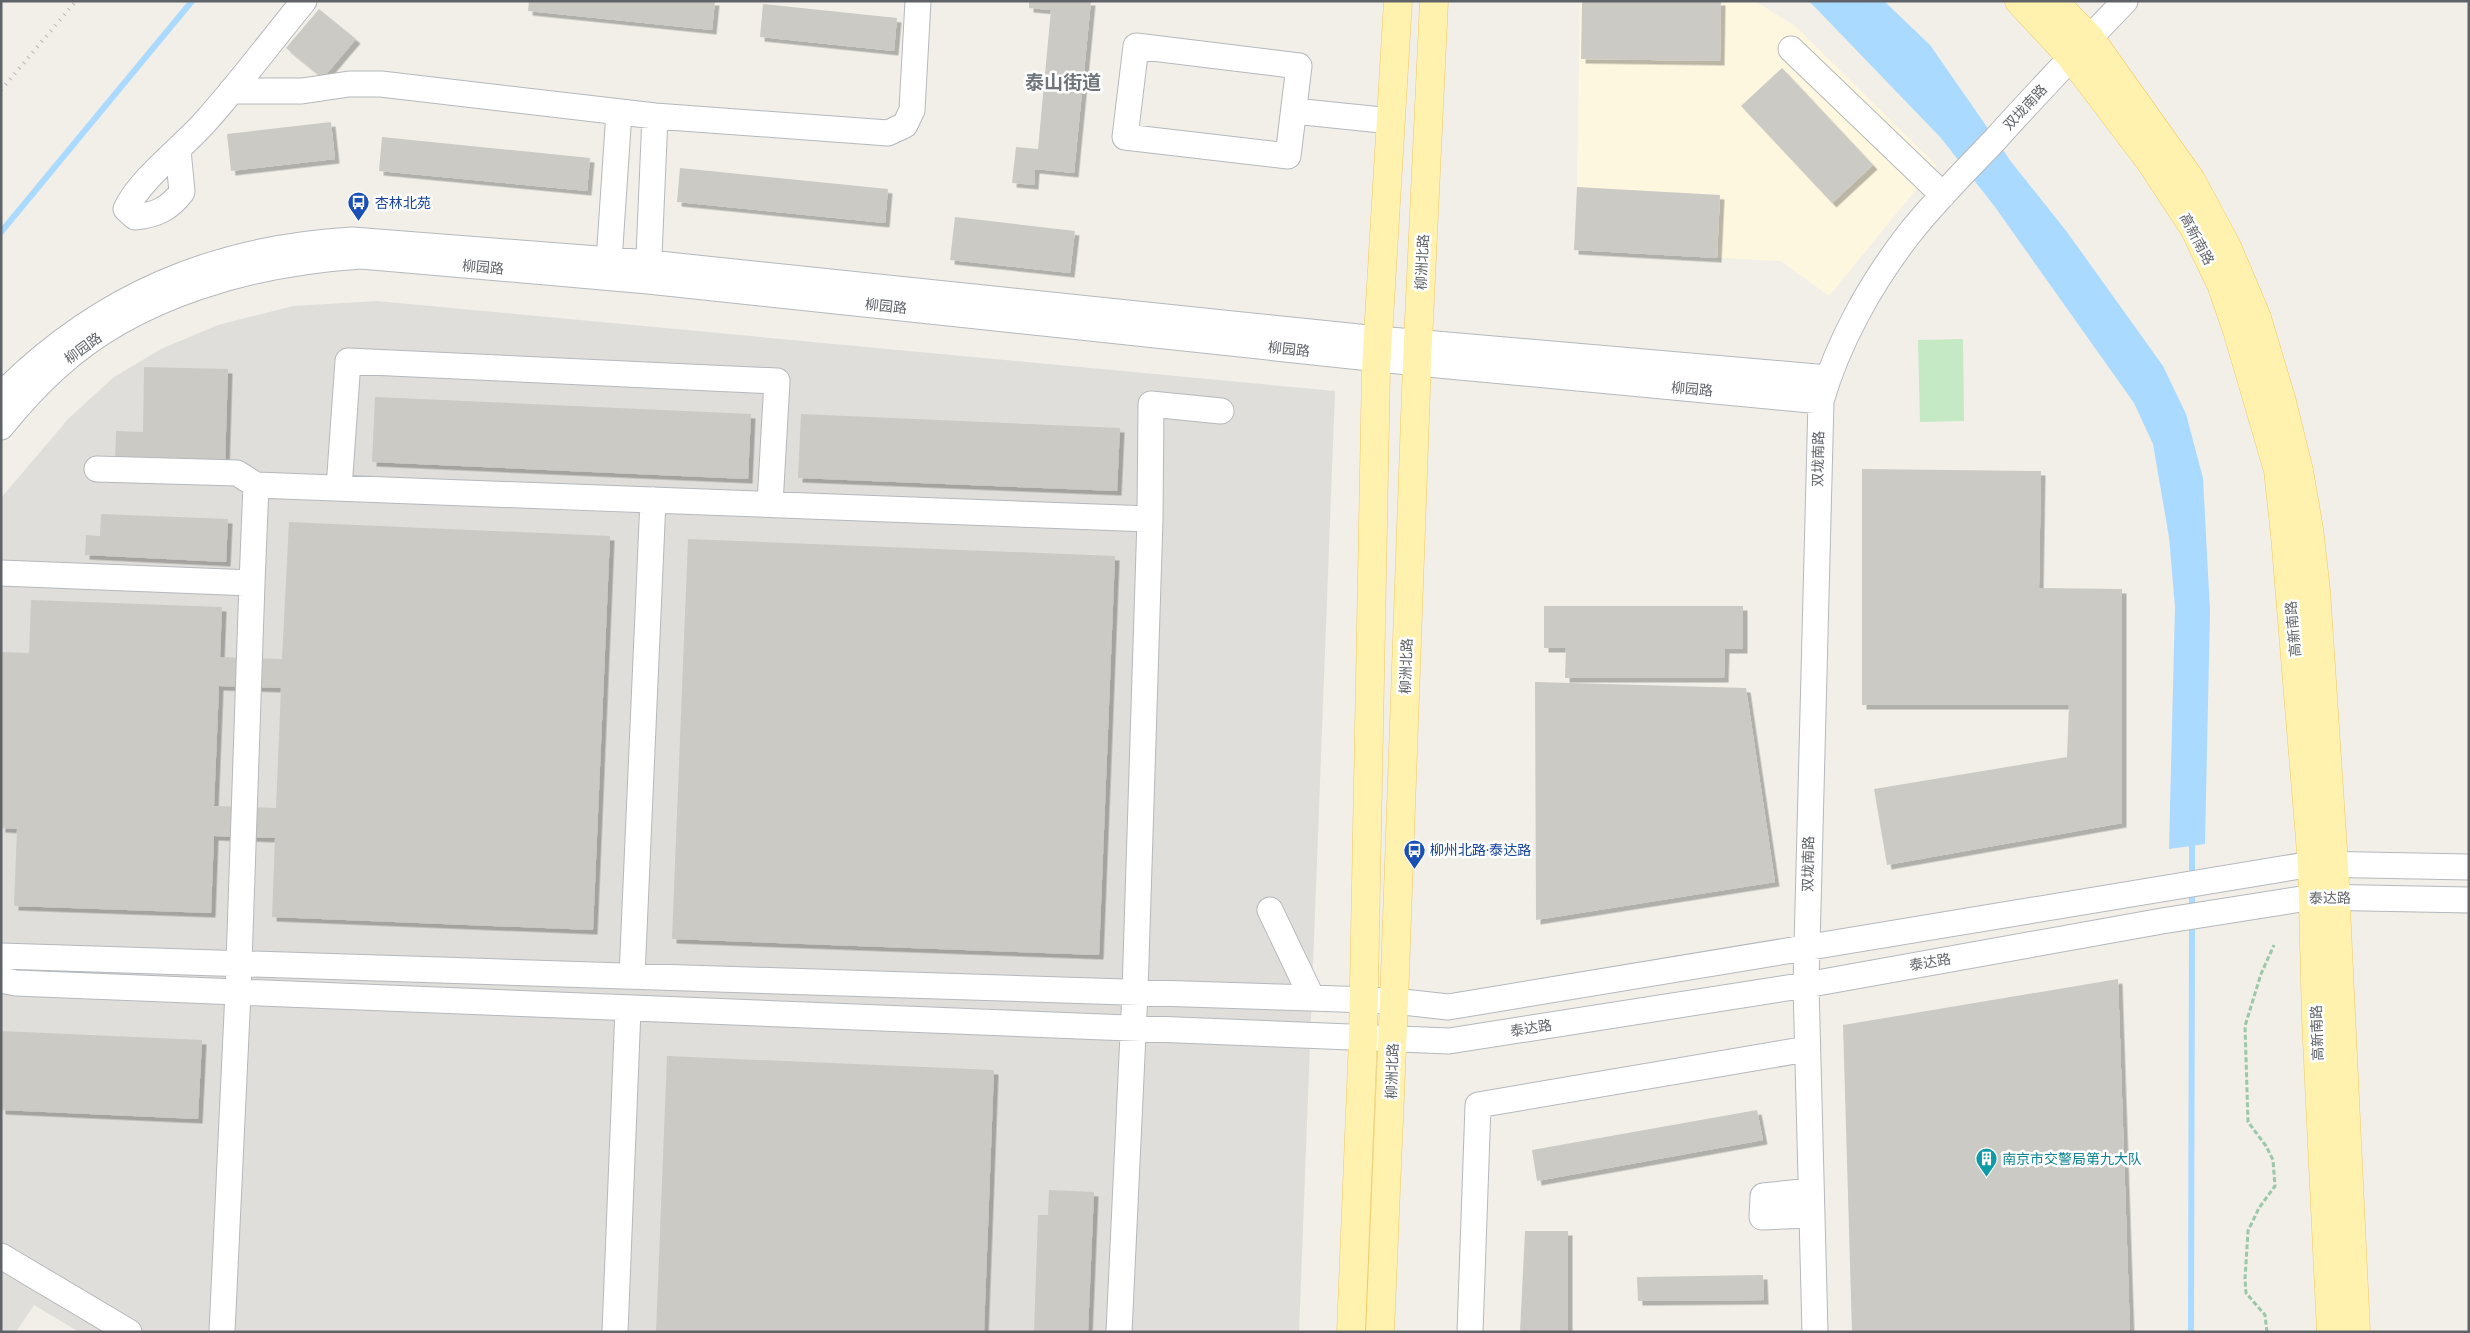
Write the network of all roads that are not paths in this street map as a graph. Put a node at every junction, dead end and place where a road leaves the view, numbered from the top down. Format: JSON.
{"nodes":[{"id":1,"x":304,"y":1,"type":"edge"},
{"id":2,"x":918,"y":1,"type":"edge"},
{"id":3,"x":1398,"y":1,"type":"edge"},
{"id":4,"x":1434,"y":1,"type":"edge"},
{"id":5,"x":2019,"y":1,"type":"edge"},
{"id":6,"x":2053,"y":1,"type":"edge"},
{"id":7,"x":2125,"y":1,"type":"edge"},
{"id":8,"x":2080,"y":48,"type":"junction"},
{"id":9,"x":1791,"y":49,"type":"dead end"},
{"id":10,"x":231,"y":91,"type":"junction"},
{"id":11,"x":1294,"y":111,"type":"junction"},
{"id":12,"x":619,"y":112,"type":"junction"},
{"id":13,"x":655,"y":116,"type":"junction"},
{"id":14,"x":1391,"y":121,"type":"junction"},
{"id":15,"x":178,"y":150,"type":"dead end"},
{"id":16,"x":1947,"y":190,"type":"junction"},
{"id":17,"x":608,"y":269,"type":"junction"},
{"id":18,"x":648,"y":272,"type":"junction"},
{"id":19,"x":1377,"y":349,"type":"junction"},
{"id":20,"x":1418,"y":352,"type":"junction"},
{"id":21,"x":1824,"y":390,"type":"junction"},
{"id":22,"x":1,"y":395,"type":"edge"},
{"id":23,"x":1221,"y":411,"type":"dead end"},
{"id":24,"x":1,"y":427,"type":"edge"},
{"id":25,"x":97,"y":469,"type":"dead end"},
{"id":26,"x":256,"y":485,"type":"junction"},
{"id":27,"x":339,"y":488,"type":"junction"},
{"id":28,"x":653,"y":500,"type":"junction"},
{"id":29,"x":770,"y":504,"type":"junction"},
{"id":30,"x":1150,"y":519,"type":"junction"},
{"id":31,"x":1,"y":573,"type":"edge"},
{"id":32,"x":252,"y":583,"type":"junction"},
{"id":33,"x":2323,"y":864,"type":"junction"},
{"id":34,"x":2469,"y":867,"type":"edge"},
{"id":35,"x":2325,"y":897,"type":"junction"},
{"id":36,"x":2469,"y":900,"type":"edge"},
{"id":37,"x":1270,"y":910,"type":"dead end"},
{"id":38,"x":1806,"y":947,"type":"junction"},
{"id":39,"x":1,"y":956,"type":"edge"},
{"id":40,"x":239,"y":963,"type":"junction"},
{"id":41,"x":608,"y":975,"type":"junction"},
{"id":42,"x":644,"y":976,"type":"junction"},
{"id":43,"x":1,"y":979,"type":"edge"},
{"id":44,"x":1806,"y":985,"type":"junction"},
{"id":45,"x":238,"y":992,"type":"junction"},
{"id":46,"x":1135,"y":992,"type":"junction"},
{"id":47,"x":1312,"y":998,"type":"junction"},
{"id":48,"x":1364,"y":1000,"type":"junction"},
{"id":49,"x":1394,"y":1001,"type":"junction"},
{"id":50,"x":617,"y":1008,"type":"junction"},
{"id":51,"x":654,"y":1010,"type":"junction"},
{"id":52,"x":1134,"y":1029,"type":"junction"},
{"id":53,"x":1363,"y":1039,"type":"junction"},
{"id":54,"x":1393,"y":1039,"type":"junction"},
{"id":55,"x":1807,"y":1049,"type":"junction"},
{"id":56,"x":1,"y":1256,"type":"edge"},
{"id":57,"x":129,"y":1332,"type":"edge"},
{"id":58,"x":222,"y":1332,"type":"edge"},
{"id":59,"x":615,"y":1332,"type":"edge"},
{"id":60,"x":1119,"y":1332,"type":"edge"},
{"id":61,"x":1351,"y":1332,"type":"edge"},
{"id":62,"x":1380,"y":1332,"type":"edge"},
{"id":63,"x":1470,"y":1332,"type":"edge"},
{"id":64,"x":1815,"y":1332,"type":"edge"},
{"id":65,"x":2331,"y":1332,"type":"edge"},
{"id":66,"x":2356,"y":1332,"type":"edge"}],
"edges":[{"from":1,"to":10,"type":"street"},
{"from":2,"to":13,"type":"street"},
{"from":3,"to":14,"type":"main road"},
{"from":4,"to":20,"type":"main road","name":"柳洲北路"},
{"from":5,"to":8,"type":"main road","name":"高新南路"},
{"from":6,"to":8,"type":"main road","name":"高新南路"},
{"from":7,"to":8,"type":"street","name":"双垅南路"},
{"from":8,"to":16,"type":"street","name":"双垅南路"},
{"from":8,"to":33,"type":"main road","name":"高新南路"},
{"from":9,"to":16,"type":"street"},
{"from":10,"to":12,"type":"street"},
{"from":10,"to":15,"type":"street"},
{"from":11,"to":11,"type":"street"},
{"from":11,"to":14,"type":"street"},
{"from":12,"to":13,"type":"street"},
{"from":12,"to":17,"type":"street"},
{"from":13,"to":18,"type":"street"},
{"from":14,"to":19,"type":"main road"},
{"from":16,"to":21,"type":"street","name":"双垅南路"},
{"from":17,"to":18,"type":"street","name":"柳园路"},
{"from":17,"to":22,"type":"street","name":"柳园路"},
{"from":17,"to":24,"type":"street","name":"柳园路"},
{"from":18,"to":19,"type":"street","name":"柳园路"},
{"from":19,"to":20,"type":"street","name":"柳园路"},
{"from":19,"to":48,"type":"main road"},
{"from":20,"to":21,"type":"street","name":"柳园路"},
{"from":20,"to":49,"type":"main road","name":"柳洲北路"},
{"from":21,"to":38,"type":"street","name":"双垅南路"},
{"from":23,"to":30,"type":"street"},
{"from":25,"to":26,"type":"street"},
{"from":26,"to":27,"type":"street"},
{"from":26,"to":32,"type":"street"},
{"from":27,"to":28,"type":"street"},
{"from":27,"to":29,"type":"street"},
{"from":28,"to":29,"type":"street"},
{"from":28,"to":42,"type":"street"},
{"from":29,"to":30,"type":"street"},
{"from":30,"to":46,"type":"street"},
{"from":31,"to":32,"type":"street"},
{"from":32,"to":40,"type":"street"},
{"from":33,"to":34,"type":"street"},
{"from":33,"to":35,"type":"main road","name":"高新南路"},
{"from":33,"to":38,"type":"street"},
{"from":35,"to":36,"type":"street","name":"泰达路"},
{"from":35,"to":44,"type":"street","name":"泰达路"},
{"from":35,"to":65,"type":"main road","name":"高新南路"},
{"from":35,"to":66,"type":"main road","name":"高新南路"},
{"from":37,"to":47,"type":"street"},
{"from":38,"to":44,"type":"street","name":"双垅南路"},
{"from":38,"to":49,"type":"street"},
{"from":39,"to":40,"type":"street"},
{"from":39,"to":43,"type":"street"},
{"from":40,"to":41,"type":"street"},
{"from":40,"to":45,"type":"street"},
{"from":41,"to":42,"type":"street"},
{"from":41,"to":50,"type":"street"},
{"from":42,"to":46,"type":"street"},
{"from":42,"to":51,"type":"street"},
{"from":43,"to":45,"type":"street","name":"泰达路"},
{"from":44,"to":54,"type":"street","name":"泰达路"},
{"from":44,"to":55,"type":"street","name":"双垅南路"},
{"from":45,"to":50,"type":"street","name":"泰达路"},
{"from":45,"to":58,"type":"street"},
{"from":46,"to":47,"type":"street"},
{"from":46,"to":52,"type":"street"},
{"from":47,"to":48,"type":"street"},
{"from":48,"to":49,"type":"street"},
{"from":48,"to":53,"type":"main road"},
{"from":49,"to":54,"type":"main road","name":"柳洲北路"},
{"from":50,"to":51,"type":"street","name":"泰达路"},
{"from":50,"to":59,"type":"street"},
{"from":51,"to":52,"type":"street","name":"泰达路"},
{"from":52,"to":53,"type":"street","name":"泰达路"},
{"from":52,"to":60,"type":"street"},
{"from":53,"to":54,"type":"street","name":"泰达路"},
{"from":53,"to":61,"type":"main road"},
{"from":54,"to":62,"type":"main road","name":"柳洲北路"},
{"from":55,"to":63,"type":"street"},
{"from":55,"to":64,"type":"street","name":"双垅南路"},
{"from":56,"to":57,"type":"street"}]}
